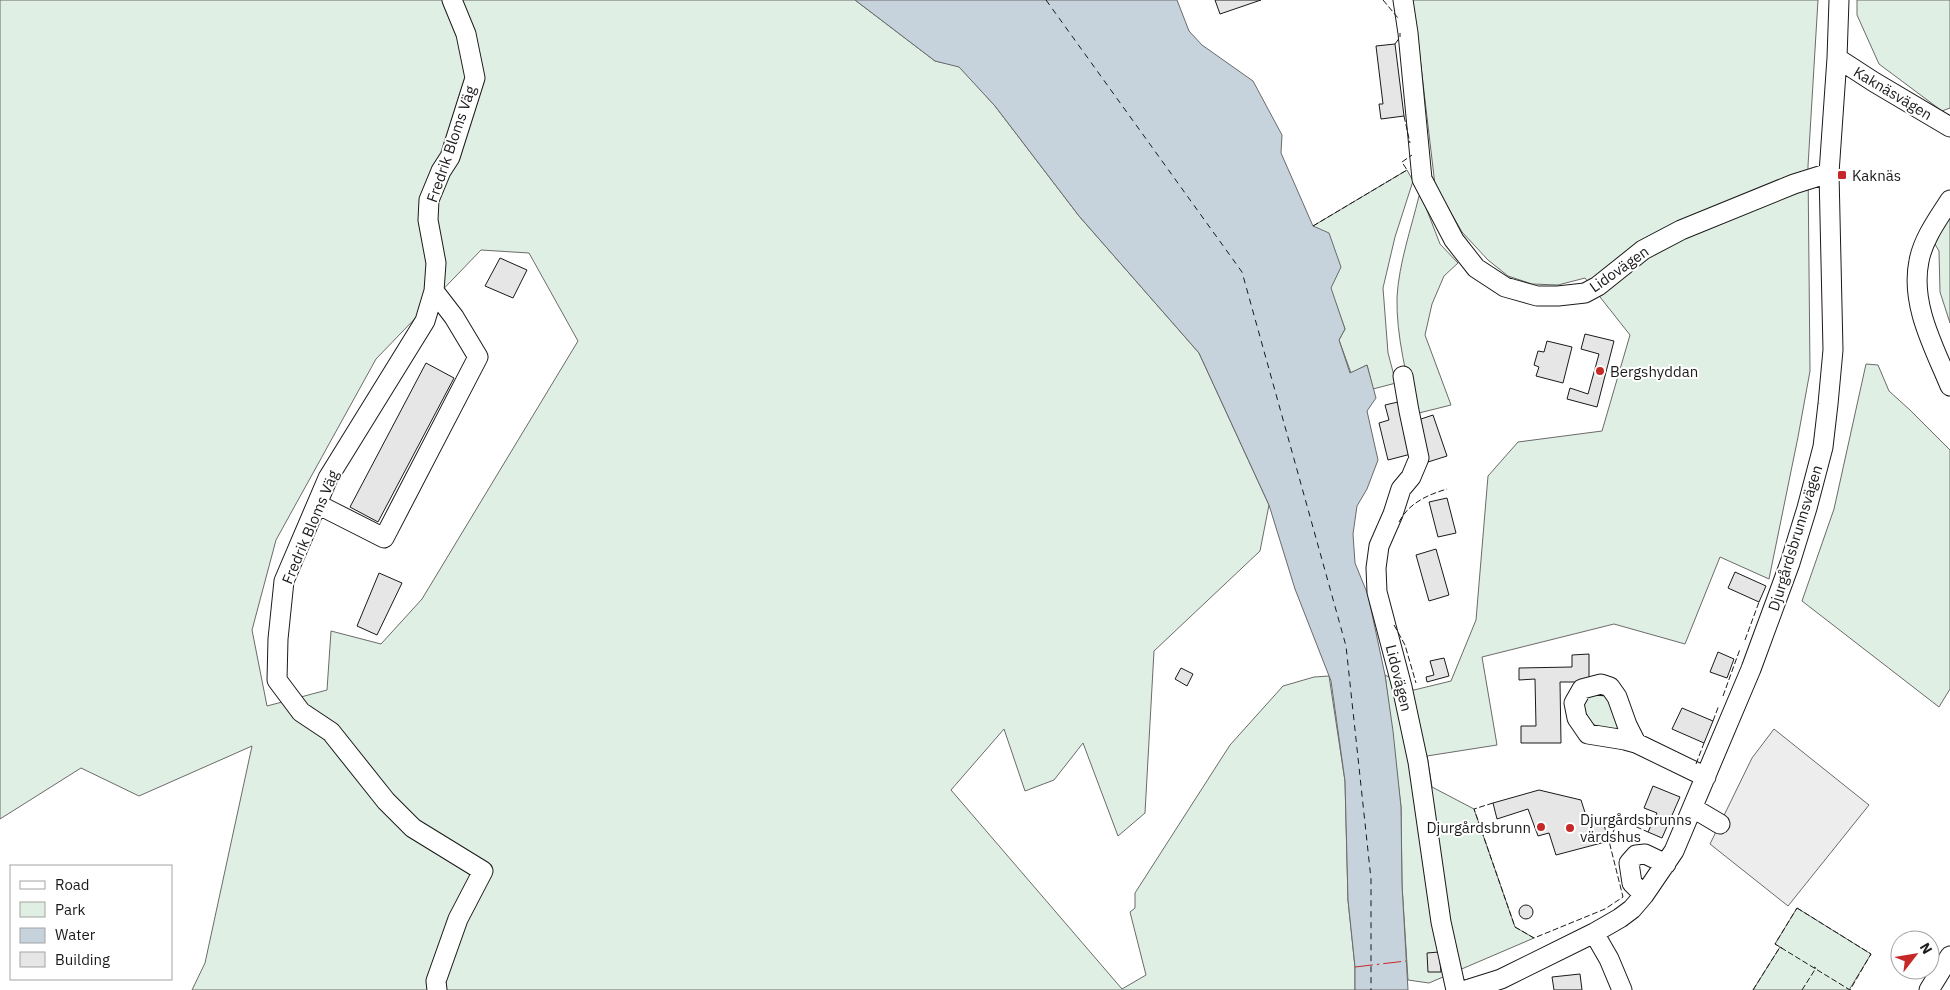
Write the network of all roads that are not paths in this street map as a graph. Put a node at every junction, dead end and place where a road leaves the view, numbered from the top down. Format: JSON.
{"nodes":[{"id":1,"x":452,"y":0,"type":"edge"},
{"id":2,"x":1403,"y":0,"type":"edge"},
{"id":3,"x":1838,"y":0,"type":"edge"},
{"id":4,"x":1837,"y":58,"type":"junction"},
{"id":5,"x":1950,"y":127,"type":"edge"},
{"id":6,"x":1829,"y":173,"type":"junction"},
{"id":7,"x":1950,"y":200,"type":"edge"},
{"id":8,"x":434,"y":291,"type":"junction"},
{"id":9,"x":1403,"y":376,"type":"dead end"},
{"id":10,"x":1950,"y":386,"type":"edge"},
{"id":11,"x":317,"y":504,"type":"junction"},
{"id":12,"x":1636,"y":744,"type":"dead end"},
{"id":13,"x":1706,"y":777,"type":"junction"},
{"id":14,"x":1693,"y":808,"type":"junction"},
{"id":15,"x":1720,"y":824,"type":"dead end"},
{"id":16,"x":1666,"y":864,"type":"junction"},
{"id":17,"x":1644,"y":895,"type":"junction"},
{"id":18,"x":1594,"y":933,"type":"junction"},
{"id":19,"x":1950,"y":956,"type":"edge"},
{"id":20,"x":1501,"y":985,"type":"edge"},
{"id":21,"x":437,"y":990,"type":"edge"},
{"id":22,"x":1456,"y":990,"type":"edge"},
{"id":23,"x":1466,"y":990,"type":"edge"},
{"id":24,"x":1622,"y":990,"type":"edge"},
{"id":25,"x":1929,"y":990,"type":"edge"}],
"edges":[{"from":1,"to":8,"type":"street","name":"Fredrik Bloms Väg"},
{"from":2,"to":6,"type":"street","name":"Lidovägen"},
{"from":3,"to":4,"type":"street","name":"Djurgårdsbrunnsvägen"},
{"from":4,"to":5,"type":"street","name":"Kaknäsvägen"},
{"from":4,"to":6,"type":"street","name":"Djurgårdsbrunnsvägen"},
{"from":6,"to":13,"type":"street","name":"Djurgårdsbrunnsvägen"},
{"from":7,"to":10,"type":"street"},
{"from":8,"to":11,"type":"street","name":"Fredrik Bloms Väg"},
{"from":8,"to":11,"type":"street"},
{"from":9,"to":22,"type":"street","name":"Lidovägen"},
{"from":11,"to":21,"type":"street","name":"Fredrik Bloms Väg"},
{"from":12,"to":13,"type":"street"},
{"from":13,"to":14,"type":"street","name":"Djurgårdsbrunnsvägen"},
{"from":14,"to":15,"type":"street"},
{"from":14,"to":16,"type":"street","name":"Djurgårdsbrunnsvägen"},
{"from":16,"to":17,"type":"street","name":"Djurgårdsbrunnsvägen"},
{"from":16,"to":17,"type":"street"},
{"from":17,"to":18,"type":"street","name":"Djurgårdsbrunnsvägen"},
{"from":18,"to":20,"type":"street","name":"Djurgårdsbrunnsvägen"},
{"from":18,"to":24,"type":"street"},
{"from":19,"to":25,"type":"street"},
{"from":20,"to":23,"type":"street","name":"Djurgårdsbrunnsvägen"}]}
